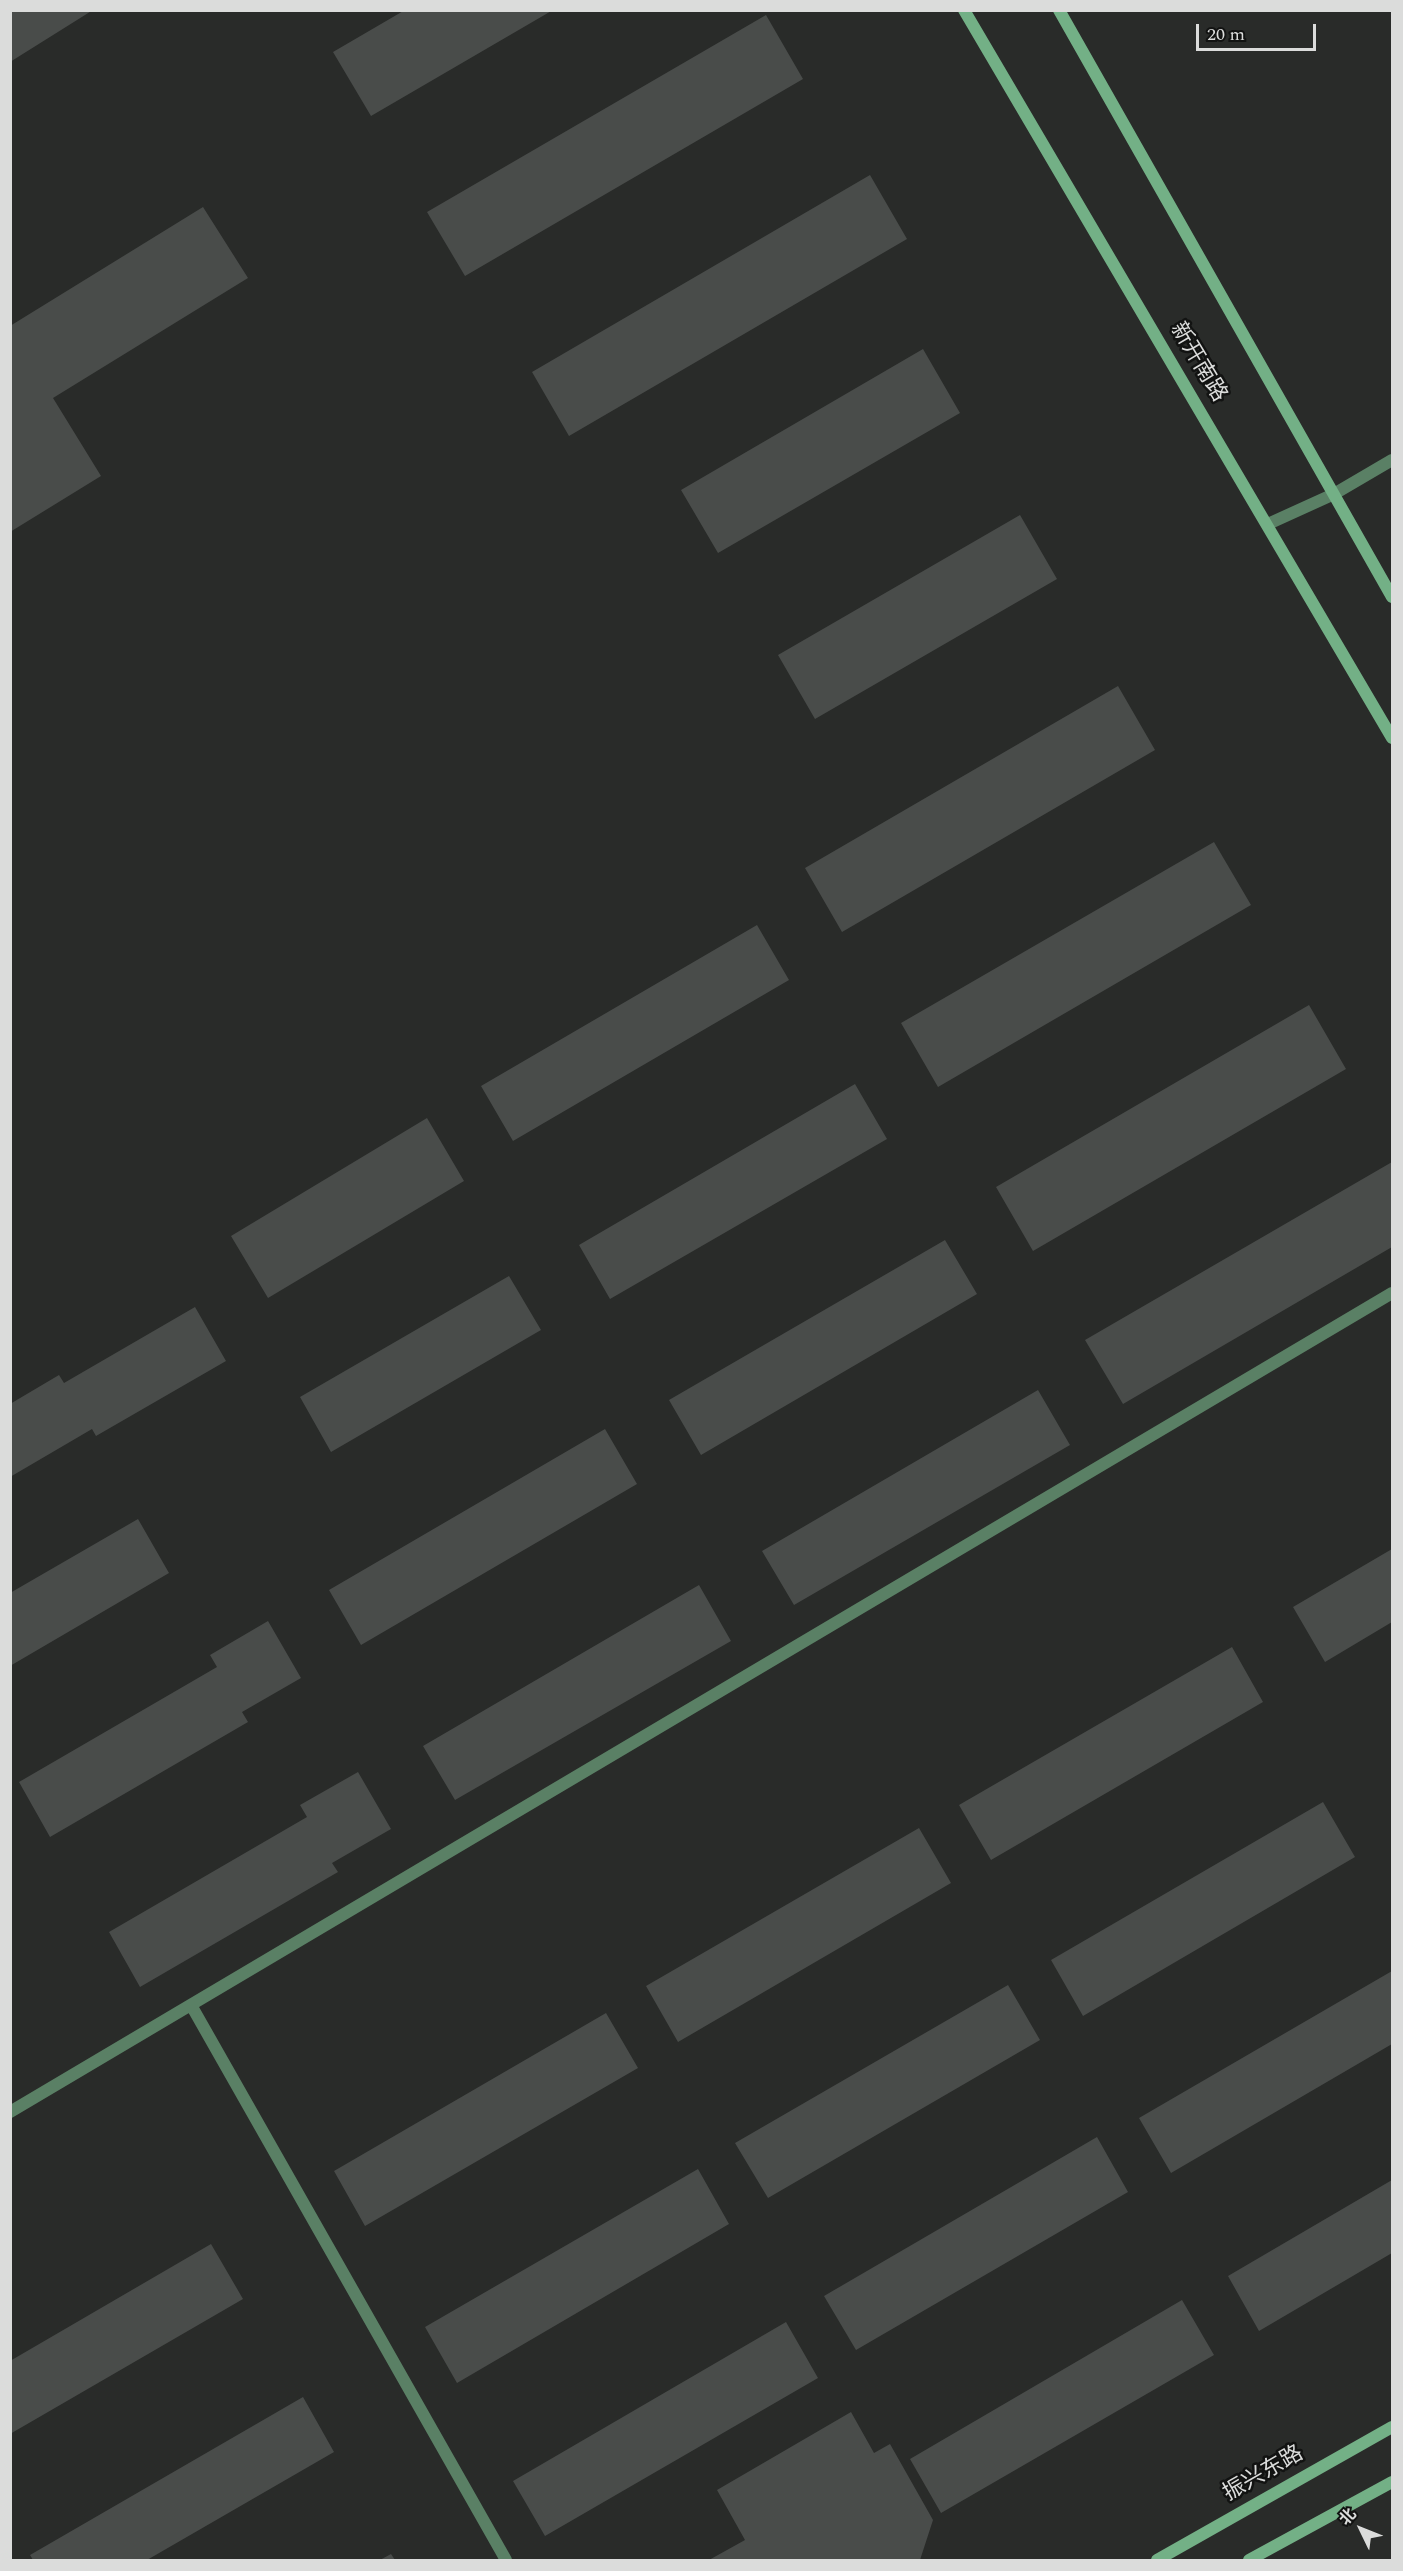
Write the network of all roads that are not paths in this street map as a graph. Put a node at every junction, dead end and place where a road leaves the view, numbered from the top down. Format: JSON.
{"nodes":[{"id":1,"x":964,"y":10,"type":"edge"},
{"id":2,"x":1059,"y":10,"type":"edge"},
{"id":3,"x":1392,"y":460,"type":"edge"},
{"id":4,"x":1334,"y":494,"type":"junction"},
{"id":5,"x":1268,"y":524,"type":"junction"},
{"id":6,"x":1392,"y":597,"type":"edge"},
{"id":7,"x":1392,"y":738,"type":"edge"},
{"id":8,"x":1392,"y":1293,"type":"edge"},
{"id":9,"x":191,"y":2004,"type":"junction"},
{"id":10,"x":10,"y":2112,"type":"edge"},
{"id":11,"x":1392,"y":2427,"type":"edge"},
{"id":12,"x":1392,"y":2482,"type":"edge"},
{"id":13,"x":506,"y":2560,"type":"edge"},
{"id":14,"x":1156,"y":2560,"type":"edge"},
{"id":15,"x":1249,"y":2560,"type":"edge"}],
"edges":[{"from":1,"to":5,"type":"main road","name":"新开南路"},
{"from":2,"to":4,"type":"main road"},
{"from":3,"to":4,"type":"street"},
{"from":4,"to":5,"type":"street"},
{"from":4,"to":6,"type":"main road"},
{"from":5,"to":7,"type":"main road","name":"新开南路"},
{"from":8,"to":9,"type":"street"},
{"from":9,"to":10,"type":"street"},
{"from":9,"to":13,"type":"street"},
{"from":11,"to":14,"type":"main road","name":"振兴东路"},
{"from":12,"to":15,"type":"main road"}]}
